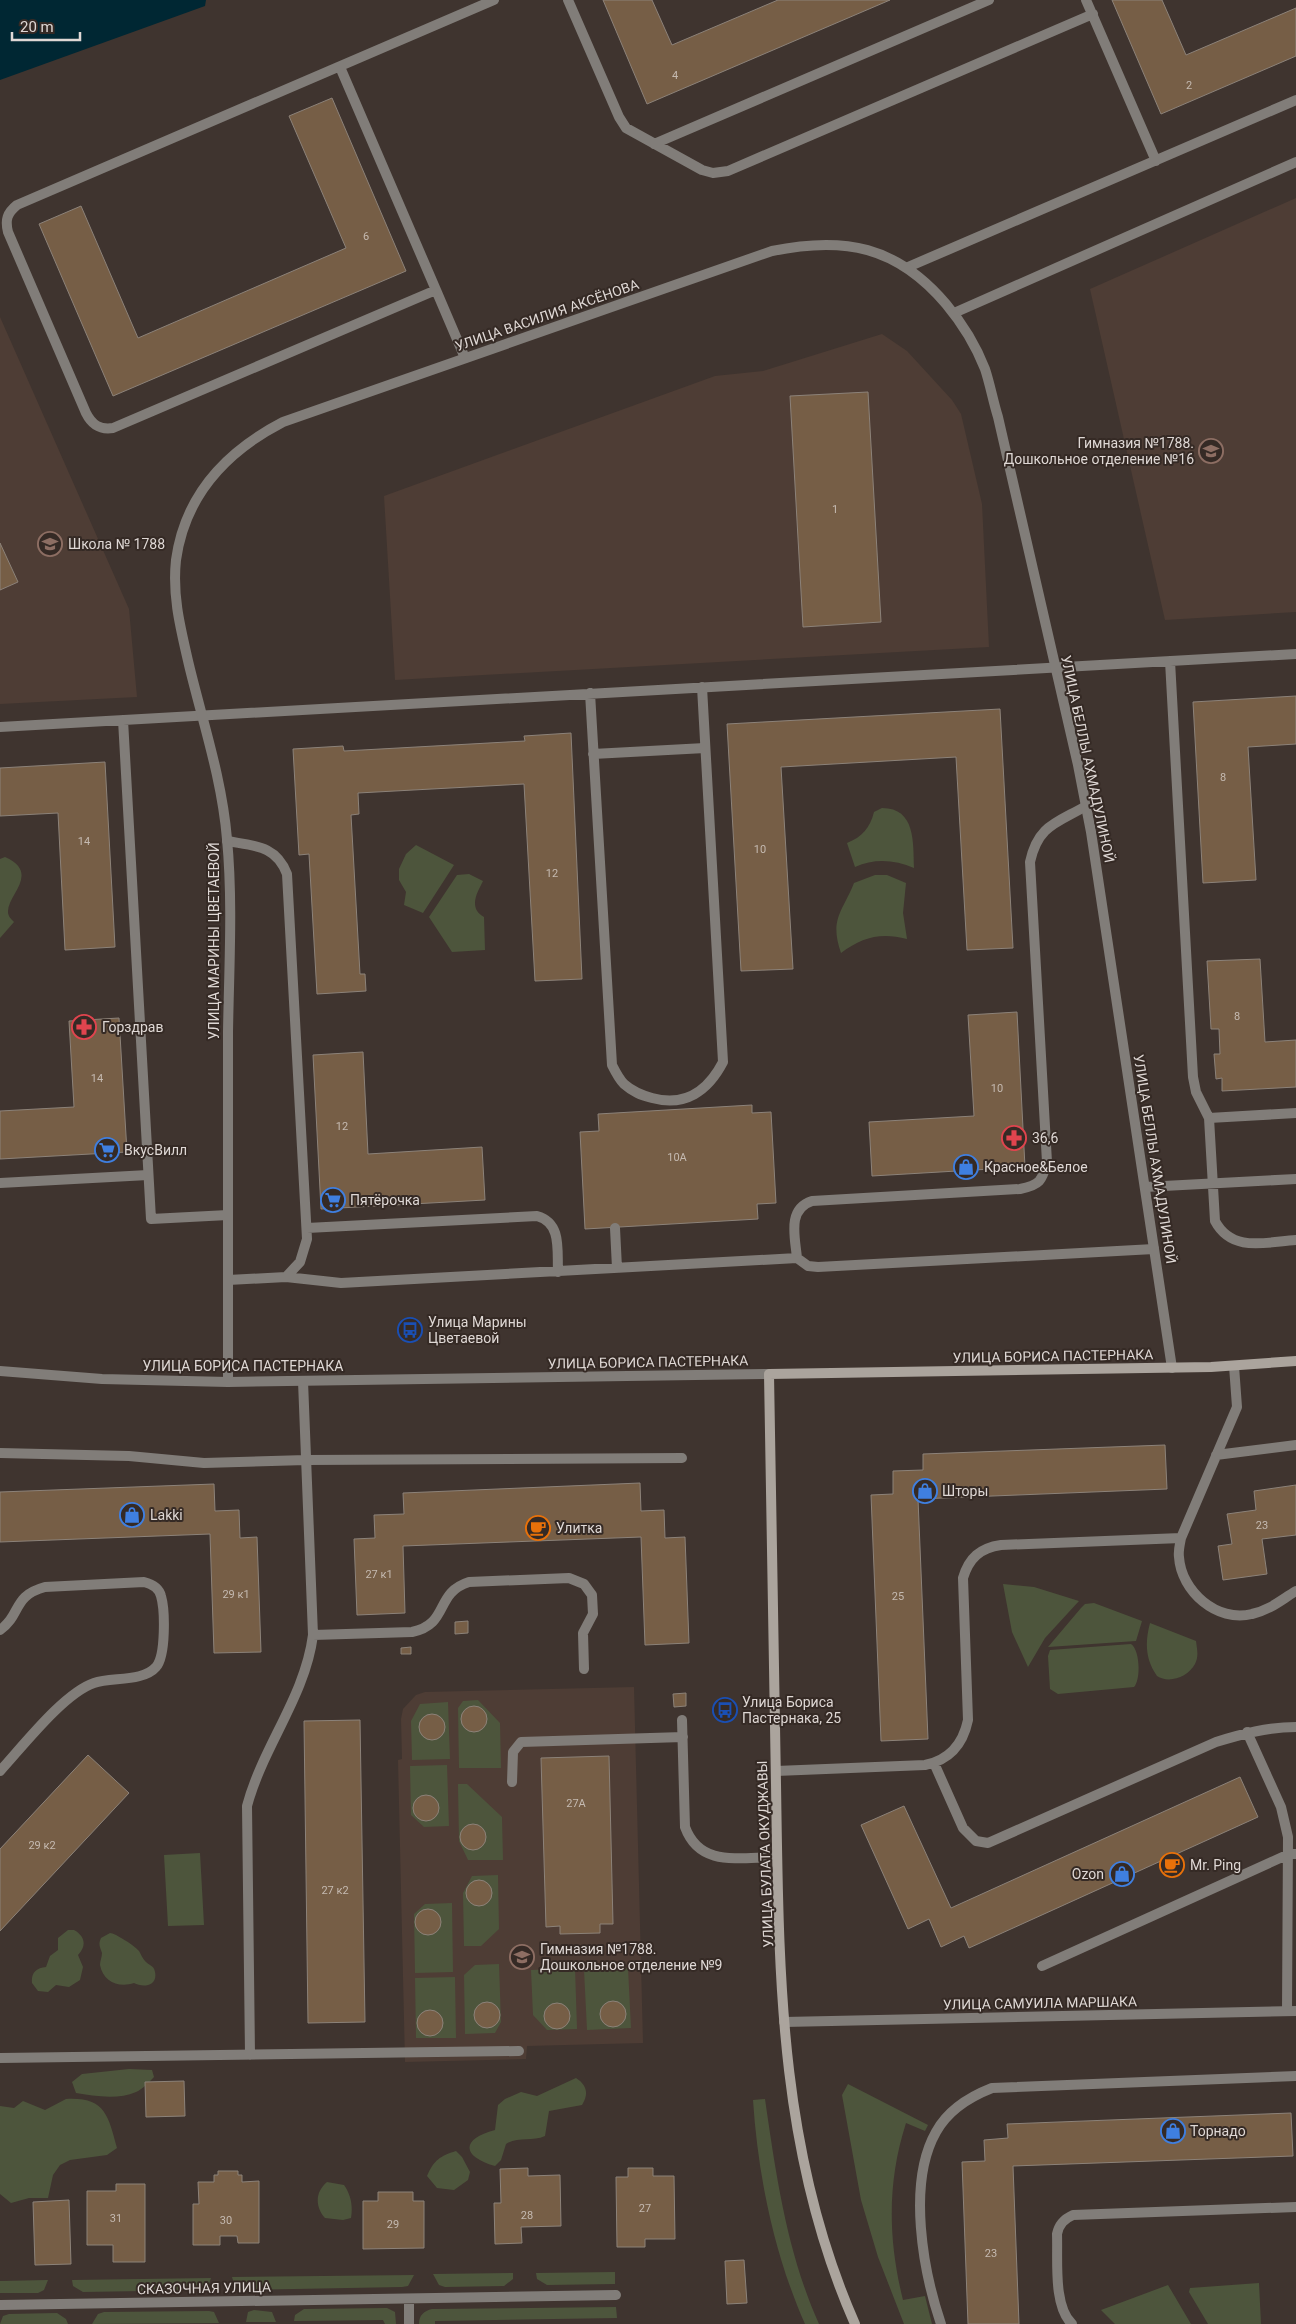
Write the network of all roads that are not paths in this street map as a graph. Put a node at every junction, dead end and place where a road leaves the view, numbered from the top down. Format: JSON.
{"nodes":[{"id":1,"x":494,"y":0,"type":"edge"},
{"id":2,"x":568,"y":0,"type":"edge"},
{"id":3,"x":989,"y":0,"type":"edge"},
{"id":4,"x":1086,"y":0,"type":"edge"},
{"id":5,"x":975,"y":3,"type":"edge"},
{"id":6,"x":1093,"y":14,"type":"junction"},
{"id":7,"x":340,"y":66,"type":"junction"},
{"id":8,"x":1296,"y":100,"type":"edge"},
{"id":9,"x":654,"y":144,"type":"junction"},
{"id":10,"x":1156,"y":161,"type":"junction"},
{"id":11,"x":1296,"y":162,"type":"edge"},
{"id":12,"x":888,"y":256,"type":"joint"},
{"id":13,"x":908,"y":267,"type":"junction"},
{"id":14,"x":436,"y":290,"type":"junction"},
{"id":15,"x":954,"y":314,"type":"junction"},
{"id":16,"x":465,"y":358,"type":"junction"},
{"id":17,"x":228,"y":459,"type":"joint"},
{"id":18,"x":1296,"y":654,"type":"edge"},
{"id":19,"x":1170,"y":661,"type":"junction"},
{"id":20,"x":1054,"y":667,"type":"junction"},
{"id":21,"x":702,"y":687,"type":"junction"},
{"id":22,"x":590,"y":693,"type":"junction"},
{"id":23,"x":201,"y":715,"type":"junction"},
{"id":24,"x":123,"y":720,"type":"junction"},
{"id":25,"x":0,"y":727,"type":"edge"},
{"id":26,"x":705,"y":748,"type":"junction"},
{"id":27,"x":593,"y":754,"type":"junction"},
{"id":28,"x":1086,"y":806,"type":"junction"},
{"id":29,"x":227,"y":841,"type":"junction"},
{"id":30,"x":1296,"y":1113,"type":"edge"},
{"id":31,"x":1209,"y":1118,"type":"junction"},
{"id":32,"x":148,"y":1175,"type":"junction"},
{"id":33,"x":1296,"y":1178,"type":"edge"},
{"id":34,"x":0,"y":1183,"type":"edge"},
{"id":35,"x":1212,"y":1183,"type":"junction"},
{"id":36,"x":1145,"y":1187,"type":"junction"},
{"id":37,"x":228,"y":1215,"type":"junction"},
{"id":38,"x":307,"y":1228,"type":"junction"},
{"id":39,"x":615,"y":1228,"type":"dead end"},
{"id":40,"x":1296,"y":1240,"type":"edge"},
{"id":41,"x":1154,"y":1249,"type":"junction"},
{"id":42,"x":797,"y":1258,"type":"junction"},
{"id":43,"x":617,"y":1268,"type":"junction"},
{"id":44,"x":558,"y":1272,"type":"junction"},
{"id":45,"x":286,"y":1277,"type":"junction"},
{"id":46,"x":228,"y":1280,"type":"junction"},
{"id":47,"x":1296,"y":1361,"type":"edge"},
{"id":48,"x":1234,"y":1366,"type":"junction"},
{"id":49,"x":1172,"y":1368,"type":"junction"},
{"id":50,"x":0,"y":1371,"type":"edge"},
{"id":51,"x":769,"y":1374,"type":"junction"},
{"id":52,"x":303,"y":1381,"type":"junction"},
{"id":53,"x":228,"y":1382,"type":"junction"},
{"id":54,"x":1296,"y":1445,"type":"edge"},
{"id":55,"x":0,"y":1453,"type":"edge"},
{"id":56,"x":1216,"y":1455,"type":"junction"},
{"id":57,"x":682,"y":1458,"type":"dead end"},
{"id":58,"x":306,"y":1460,"type":"junction"},
{"id":59,"x":1181,"y":1538,"type":"junction"},
{"id":60,"x":1296,"y":1591,"type":"edge"},
{"id":61,"x":0,"y":1630,"type":"edge"},
{"id":62,"x":313,"y":1635,"type":"junction"},
{"id":63,"x":584,"y":1669,"type":"dead end"},
{"id":64,"x":682,"y":1720,"type":"dead end"},
{"id":65,"x":1296,"y":1727,"type":"edge"},
{"id":66,"x":1247,"y":1732,"type":"junction"},
{"id":67,"x":683,"y":1737,"type":"junction"},
{"id":68,"x":934,"y":1763,"type":"junction"},
{"id":69,"x":0,"y":1771,"type":"edge"},
{"id":70,"x":776,"y":1771,"type":"junction"},
{"id":71,"x":512,"y":1782,"type":"dead end"},
{"id":72,"x":1293,"y":1854,"type":"edge"},
{"id":73,"x":777,"y":1857,"type":"junction"},
{"id":74,"x":1042,"y":1966,"type":"dead end"},
{"id":75,"x":1291,"y":2011,"type":"edge"},
{"id":76,"x":784,"y":2022,"type":"junction"},
{"id":77,"x":519,"y":2051,"type":"dead end"},
{"id":78,"x":250,"y":2055,"type":"junction"},
{"id":79,"x":0,"y":2058,"type":"edge"},
{"id":80,"x":1296,"y":2076,"type":"edge"},
{"id":81,"x":1296,"y":2207,"type":"edge"},
{"id":82,"x":616,"y":2296,"type":"dead end"},
{"id":83,"x":408,"y":2299,"type":"junction"},
{"id":84,"x":0,"y":2305,"type":"edge"},
{"id":85,"x":409,"y":2324,"type":"edge"},
{"id":86,"x":855,"y":2324,"type":"edge"},
{"id":87,"x":941,"y":2324,"type":"edge"},
{"id":88,"x":1072,"y":2324,"type":"edge"}],
"edges":[{"from":1,"to":7,"type":"street"},
{"from":2,"to":9,"type":"street"},
{"from":3,"to":5,"type":"street"},
{"from":4,"to":6,"type":"street"},
{"from":5,"to":9,"type":"street"},
{"from":6,"to":9,"type":"street"},
{"from":6,"to":10,"type":"street"},
{"from":7,"to":14,"type":"street"},
{"from":7,"to":14,"type":"street"},
{"from":8,"to":10,"type":"street"},
{"from":10,"to":13,"type":"street"},
{"from":11,"to":15,"type":"street"},
{"from":12,"to":13,"type":"street","name":"УЛИЦА БЕЛЛЫ АХМАДУЛИНОЙ"},
{"from":12,"to":16,"type":"street","name":"УЛИЦА ВАСИЛИЯ АКСЁНОВА"},
{"from":13,"to":15,"type":"street","name":"УЛИЦА БЕЛЛЫ АХМАДУЛИНОЙ"},
{"from":14,"to":16,"type":"street"},
{"from":15,"to":20,"type":"street","name":"УЛИЦА БЕЛЛЫ АХМАДУЛИНОЙ"},
{"from":16,"to":17,"type":"street","name":"УЛИЦА ВАСИЛИЯ АКСЁНОВА"},
{"from":17,"to":23,"type":"street","name":"УЛИЦА МАРИНЫ ЦВЕТАЕВОЙ"},
{"from":18,"to":19,"type":"street"},
{"from":19,"to":20,"type":"street"},
{"from":19,"to":31,"type":"street"},
{"from":20,"to":21,"type":"street"},
{"from":20,"to":28,"type":"street","name":"УЛИЦА БЕЛЛЫ АХМАДУЛИНОЙ"},
{"from":21,"to":22,"type":"street"},
{"from":21,"to":26,"type":"street"},
{"from":22,"to":23,"type":"street"},
{"from":22,"to":27,"type":"street"},
{"from":23,"to":24,"type":"street"},
{"from":23,"to":29,"type":"street","name":"УЛИЦА МАРИНЫ ЦВЕТАЕВОЙ"},
{"from":24,"to":25,"type":"street"},
{"from":24,"to":32,"type":"street"},
{"from":26,"to":27,"type":"street"},
{"from":26,"to":27,"type":"street"},
{"from":28,"to":36,"type":"street","name":"УЛИЦА БЕЛЛЫ АХМАДУЛИНОЙ"},
{"from":28,"to":42,"type":"street"},
{"from":29,"to":37,"type":"street","name":"УЛИЦА МАРИНЫ ЦВЕТАЕВОЙ"},
{"from":29,"to":38,"type":"street"},
{"from":30,"to":31,"type":"street"},
{"from":31,"to":35,"type":"street"},
{"from":32,"to":34,"type":"street"},
{"from":32,"to":37,"type":"street"},
{"from":33,"to":35,"type":"street"},
{"from":35,"to":36,"type":"street"},
{"from":35,"to":40,"type":"street"},
{"from":36,"to":41,"type":"street","name":"УЛИЦА БЕЛЛЫ АХМАДУЛИНОЙ"},
{"from":37,"to":46,"type":"street","name":"УЛИЦА МАРИНЫ ЦВЕТАЕВОЙ"},
{"from":38,"to":44,"type":"street"},
{"from":38,"to":45,"type":"street"},
{"from":39,"to":43,"type":"street"},
{"from":41,"to":42,"type":"street"},
{"from":41,"to":49,"type":"street","name":"УЛИЦА БЕЛЛЫ АХМАДУЛИНОЙ"},
{"from":42,"to":43,"type":"street"},
{"from":43,"to":44,"type":"street"},
{"from":44,"to":45,"type":"street"},
{"from":45,"to":46,"type":"street"},
{"from":46,"to":53,"type":"street","name":"УЛИЦА МАРИНЫ ЦВЕТАЕВОЙ"},
{"from":47,"to":48,"type":"street","name":"УЛИЦА БОРИСА ПАСТЕРНАКА"},
{"from":48,"to":49,"type":"street","name":"УЛИЦА БОРИСА ПАСТЕРНАКА"},
{"from":48,"to":56,"type":"street"},
{"from":49,"to":51,"type":"street","name":"УЛИЦА БОРИСА ПАСТЕРНАКА"},
{"from":50,"to":53,"type":"street","name":"УЛИЦА БОРИСА ПАСТЕРНАКА"},
{"from":51,"to":52,"type":"street","name":"УЛИЦА БОРИСА ПАСТЕРНАКА"},
{"from":51,"to":70,"type":"street","name":"УЛИЦА БУЛАТА ОКУДЖАВЫ"},
{"from":52,"to":53,"type":"street","name":"УЛИЦА БОРИСА ПАСТЕРНАКА"},
{"from":52,"to":58,"type":"street"},
{"from":54,"to":56,"type":"street"},
{"from":55,"to":58,"type":"street"},
{"from":56,"to":59,"type":"street"},
{"from":57,"to":58,"type":"street"},
{"from":58,"to":62,"type":"street"},
{"from":59,"to":60,"type":"street"},
{"from":59,"to":68,"type":"street"},
{"from":61,"to":69,"type":"street"},
{"from":62,"to":63,"type":"street"},
{"from":62,"to":78,"type":"street"},
{"from":64,"to":67,"type":"street"},
{"from":65,"to":66,"type":"street"},
{"from":66,"to":68,"type":"street"},
{"from":66,"to":72,"type":"street"},
{"from":67,"to":71,"type":"street"},
{"from":67,"to":73,"type":"street"},
{"from":68,"to":70,"type":"street"},
{"from":70,"to":73,"type":"street","name":"УЛИЦА БУЛАТА ОКУДЖАВЫ"},
{"from":72,"to":74,"type":"street"},
{"from":72,"to":75,"type":"street"},
{"from":73,"to":76,"type":"street","name":"УЛИЦА БУЛАТА ОКУДЖАВЫ"},
{"from":75,"to":76,"type":"street","name":"УЛИЦА САМУИЛА МАРШАКА"},
{"from":76,"to":86,"type":"street","name":"УЛИЦА БУЛАТА ОКУДЖАВЫ"},
{"from":77,"to":78,"type":"street"},
{"from":78,"to":79,"type":"street"},
{"from":80,"to":87,"type":"street"},
{"from":81,"to":88,"type":"street"},
{"from":82,"to":83,"type":"street","name":"СКАЗОЧНАЯ УЛИЦА"},
{"from":83,"to":84,"type":"street","name":"СКАЗОЧНАЯ УЛИЦА"},
{"from":83,"to":85,"type":"street"}]}
